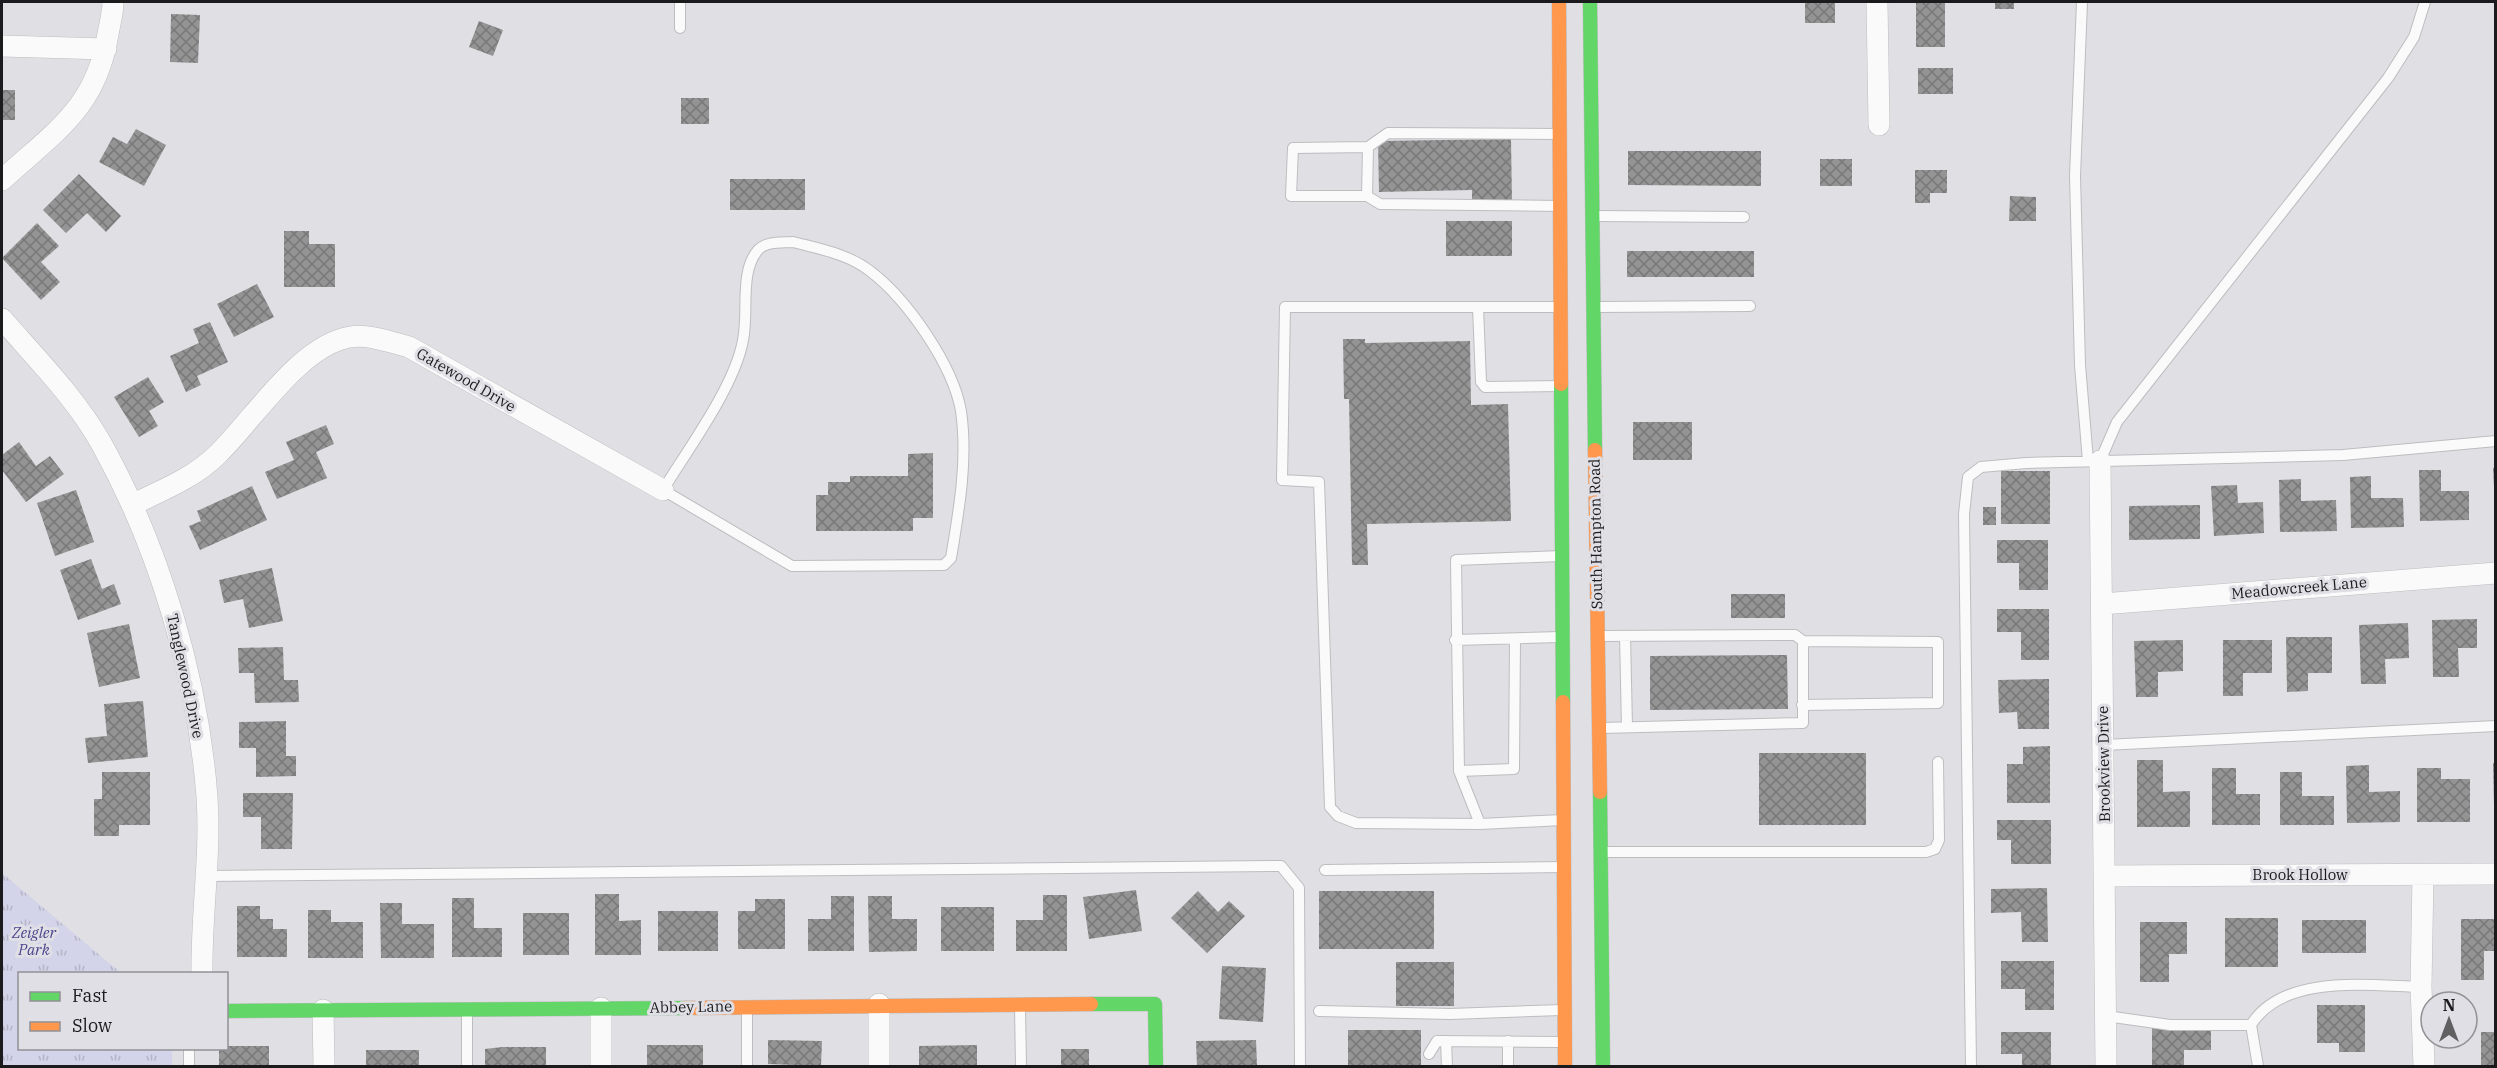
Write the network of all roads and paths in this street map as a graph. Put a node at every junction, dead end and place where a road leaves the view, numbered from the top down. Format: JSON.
{"nodes":[{"id":1,"x":113,"y":2,"type":"edge"},
{"id":2,"x":680,"y":2,"type":"edge"},
{"id":3,"x":1559,"y":2,"type":"edge"},
{"id":4,"x":1590,"y":2,"type":"edge"},
{"id":5,"x":1876,"y":2,"type":"edge"},
{"id":6,"x":2082,"y":2,"type":"edge"},
{"id":7,"x":2426,"y":2,"type":"edge"},
{"id":8,"x":680,"y":28,"type":"dead end"},
{"id":9,"x":2,"y":46,"type":"edge"},
{"id":10,"x":106,"y":49,"type":"junction"},
{"id":11,"x":1879,"y":125,"type":"dead end"},
{"id":12,"x":1575,"y":134,"type":"junction"},
{"id":13,"x":1368,"y":147,"type":"junction"},
{"id":14,"x":2,"y":180,"type":"edge"},
{"id":15,"x":1367,"y":196,"type":"junction"},
{"id":16,"x":1560,"y":206,"type":"junction"},
{"id":17,"x":1592,"y":216,"type":"junction"},
{"id":18,"x":1744,"y":217,"type":"dead end"},
{"id":19,"x":1750,"y":306,"type":"dead end"},
{"id":20,"x":1478,"y":307,"type":"junction"},
{"id":21,"x":1576,"y":307,"type":"junction"},
{"id":22,"x":2,"y":319,"type":"edge"},
{"id":23,"x":1560,"y":387,"type":"junction"},
{"id":24,"x":2496,"y":441,"type":"edge"},
{"id":25,"x":2094,"y":461,"type":"junction"},
{"id":26,"x":663,"y":490,"type":"junction"},
{"id":27,"x":132,"y":505,"type":"junction"},
{"id":28,"x":1561,"y":556,"type":"junction"},
{"id":29,"x":2496,"y":573,"type":"edge"},
{"id":30,"x":2102,"y":604,"type":"junction"},
{"id":31,"x":1580,"y":636,"type":"junction"},
{"id":32,"x":1625,"y":636,"type":"junction"},
{"id":33,"x":1515,"y":639,"type":"junction"},
{"id":34,"x":1455,"y":640,"type":"junction"},
{"id":35,"x":1803,"y":641,"type":"junction"},
{"id":36,"x":1802,"y":705,"type":"junction"},
{"id":37,"x":2496,"y":726,"type":"edge"},
{"id":38,"x":1627,"y":727,"type":"junction"},
{"id":39,"x":1598,"y":728,"type":"junction"},
{"id":40,"x":2104,"y":745,"type":"junction"},
{"id":41,"x":1938,"y":762,"type":"dead end"},
{"id":42,"x":1459,"y":771,"type":"junction"},
{"id":43,"x":1564,"y":820,"type":"junction"},
{"id":44,"x":1600,"y":820,"type":"junction"},
{"id":45,"x":1480,"y":824,"type":"junction"},
{"id":46,"x":1600,"y":852,"type":"junction"},
{"id":47,"x":1564,"y":867,"type":"junction"},
{"id":48,"x":1325,"y":870,"type":"dead end"},
{"id":49,"x":2496,"y":874,"type":"edge"},
{"id":50,"x":2423,"y":875,"type":"junction"},
{"id":51,"x":207,"y":876,"type":"junction"},
{"id":52,"x":2105,"y":876,"type":"junction"},
{"id":53,"x":202,"y":972,"type":"edge"},
{"id":54,"x":2421,"y":987,"type":"junction"},
{"id":55,"x":879,"y":1004,"type":"junction"},
{"id":56,"x":1020,"y":1004,"type":"junction"},
{"id":57,"x":747,"y":1006,"type":"junction"},
{"id":58,"x":601,"y":1008,"type":"junction"},
{"id":59,"x":467,"y":1009,"type":"junction"},
{"id":60,"x":324,"y":1010,"type":"junction"},
{"id":61,"x":1565,"y":1010,"type":"junction"},
{"id":62,"x":228,"y":1011,"type":"edge"},
{"id":63,"x":1320,"y":1011,"type":"dead end"},
{"id":64,"x":2106,"y":1016,"type":"junction"},
{"id":65,"x":2252,"y":1025,"type":"junction"},
{"id":66,"x":1446,"y":1041,"type":"junction"},
{"id":67,"x":1508,"y":1041,"type":"junction"},
{"id":68,"x":1565,"y":1042,"type":"junction"},
{"id":69,"x":189,"y":1050,"type":"edge"},
{"id":70,"x":1429,"y":1054,"type":"dead end"},
{"id":71,"x":189,"y":1066,"type":"edge"},
{"id":72,"x":324,"y":1066,"type":"edge"},
{"id":73,"x":468,"y":1066,"type":"edge"},
{"id":74,"x":601,"y":1066,"type":"edge"},
{"id":75,"x":747,"y":1066,"type":"edge"},
{"id":76,"x":879,"y":1066,"type":"edge"},
{"id":77,"x":1020,"y":1066,"type":"edge"},
{"id":78,"x":1156,"y":1066,"type":"edge"},
{"id":79,"x":1300,"y":1066,"type":"edge"},
{"id":80,"x":1447,"y":1066,"type":"edge"},
{"id":81,"x":1508,"y":1066,"type":"edge"},
{"id":82,"x":1565,"y":1066,"type":"edge"},
{"id":83,"x":1603,"y":1066,"type":"edge"},
{"id":84,"x":1971,"y":1066,"type":"edge"},
{"id":85,"x":2106,"y":1066,"type":"edge"},
{"id":86,"x":2258,"y":1066,"type":"edge"},
{"id":87,"x":2424,"y":1066,"type":"edge"}],
"edges":[{"from":1,"to":10,"type":"street"},
{"from":2,"to":8,"type":"lane"},
{"from":3,"to":12,"type":"main road","name":"South Hampton Road"},
{"from":4,"to":12,"type":"main road","name":"South Hampton Road"},
{"from":5,"to":11,"type":"street"},
{"from":6,"to":25,"type":"lane"},
{"from":7,"to":25,"type":"lane"},
{"from":9,"to":10,"type":"street"},
{"from":10,"to":14,"type":"street"},
{"from":12,"to":13,"type":"lane"},
{"from":12,"to":16,"type":"main road","name":"South Hampton Road"},
{"from":12,"to":17,"type":"main road","name":"South Hampton Road"},
{"from":13,"to":15,"type":"lane"},
{"from":13,"to":15,"type":"lane"},
{"from":15,"to":16,"type":"lane"},
{"from":16,"to":21,"type":"main road","name":"South Hampton Road"},
{"from":17,"to":18,"type":"lane"},
{"from":17,"to":21,"type":"main road","name":"South Hampton Road"},
{"from":19,"to":21,"type":"lane"},
{"from":20,"to":21,"type":"lane"},
{"from":20,"to":23,"type":"lane"},
{"from":20,"to":45,"type":"lane"},
{"from":21,"to":23,"type":"main road","name":"South Hampton Road"},
{"from":21,"to":31,"type":"main road","name":"South Hampton Road"},
{"from":22,"to":27,"type":"street","name":"Tanglewood Drive"},
{"from":23,"to":28,"type":"main road","name":"South Hampton Road"},
{"from":24,"to":25,"type":"lane"},
{"from":25,"to":30,"type":"street","name":"Brookview Drive"},
{"from":25,"to":84,"type":"lane"},
{"from":26,"to":26,"type":"lane"},
{"from":26,"to":27,"type":"street","name":"Gatewood Drive"},
{"from":27,"to":51,"type":"street","name":"Tanglewood Drive"},
{"from":28,"to":31,"type":"main road","name":"South Hampton Road"},
{"from":28,"to":34,"type":"lane"},
{"from":29,"to":30,"type":"street","name":"Meadowcreek Lane"},
{"from":30,"to":40,"type":"street","name":"Brookview Drive"},
{"from":31,"to":32,"type":"lane"},
{"from":31,"to":33,"type":"lane"},
{"from":31,"to":39,"type":"main road","name":"South Hampton Road"},
{"from":31,"to":43,"type":"main road","name":"South Hampton Road"},
{"from":32,"to":35,"type":"lane"},
{"from":32,"to":38,"type":"lane"},
{"from":33,"to":34,"type":"lane"},
{"from":33,"to":42,"type":"lane"},
{"from":34,"to":42,"type":"lane"},
{"from":35,"to":36,"type":"lane"},
{"from":35,"to":36,"type":"lane"},
{"from":36,"to":38,"type":"lane"},
{"from":37,"to":40,"type":"lane"},
{"from":38,"to":39,"type":"lane"},
{"from":39,"to":44,"type":"main road","name":"South Hampton Road"},
{"from":40,"to":52,"type":"street","name":"Brookview Drive"},
{"from":41,"to":46,"type":"lane"},
{"from":42,"to":45,"type":"lane"},
{"from":43,"to":44,"type":"main road"},
{"from":43,"to":45,"type":"lane"},
{"from":43,"to":47,"type":"main road","name":"South Hampton Road"},
{"from":44,"to":46,"type":"main road","name":"South Hampton Road"},
{"from":46,"to":83,"type":"main road","name":"South Hampton Road"},
{"from":47,"to":48,"type":"lane"},
{"from":47,"to":61,"type":"main road","name":"South Hampton Road"},
{"from":49,"to":50,"type":"street","name":"Brook Hollow"},
{"from":50,"to":52,"type":"street","name":"Brook Hollow"},
{"from":50,"to":54,"type":"street"},
{"from":51,"to":53,"type":"street","name":"Tanglewood Drive"},
{"from":51,"to":79,"type":"lane"},
{"from":52,"to":64,"type":"street","name":"Brookview Drive"},
{"from":54,"to":65,"type":"lane"},
{"from":54,"to":87,"type":"street"},
{"from":55,"to":56,"type":"main road","name":"Abbey Lane"},
{"from":55,"to":57,"type":"main road","name":"Abbey Lane"},
{"from":55,"to":76,"type":"street"},
{"from":56,"to":77,"type":"lane"},
{"from":56,"to":78,"type":"main road","name":"Abbey Lane"},
{"from":57,"to":58,"type":"main road","name":"Abbey Lane"},
{"from":57,"to":75,"type":"lane"},
{"from":58,"to":59,"type":"main road","name":"Abbey Lane"},
{"from":58,"to":74,"type":"street"},
{"from":59,"to":60,"type":"main road","name":"Abbey Lane"},
{"from":59,"to":73,"type":"lane"},
{"from":60,"to":62,"type":"main road","name":"Abbey Lane"},
{"from":60,"to":72,"type":"street"},
{"from":61,"to":63,"type":"lane"},
{"from":61,"to":68,"type":"main road","name":"South Hampton Road"},
{"from":64,"to":65,"type":"lane"},
{"from":64,"to":85,"type":"street","name":"Brookview Drive"},
{"from":65,"to":86,"type":"lane"},
{"from":66,"to":67,"type":"lane"},
{"from":66,"to":70,"type":"lane"},
{"from":66,"to":80,"type":"lane"},
{"from":67,"to":68,"type":"lane"},
{"from":67,"to":81,"type":"lane"},
{"from":68,"to":82,"type":"main road","name":"South Hampton Road"},
{"from":69,"to":71,"type":"lane"}]}
